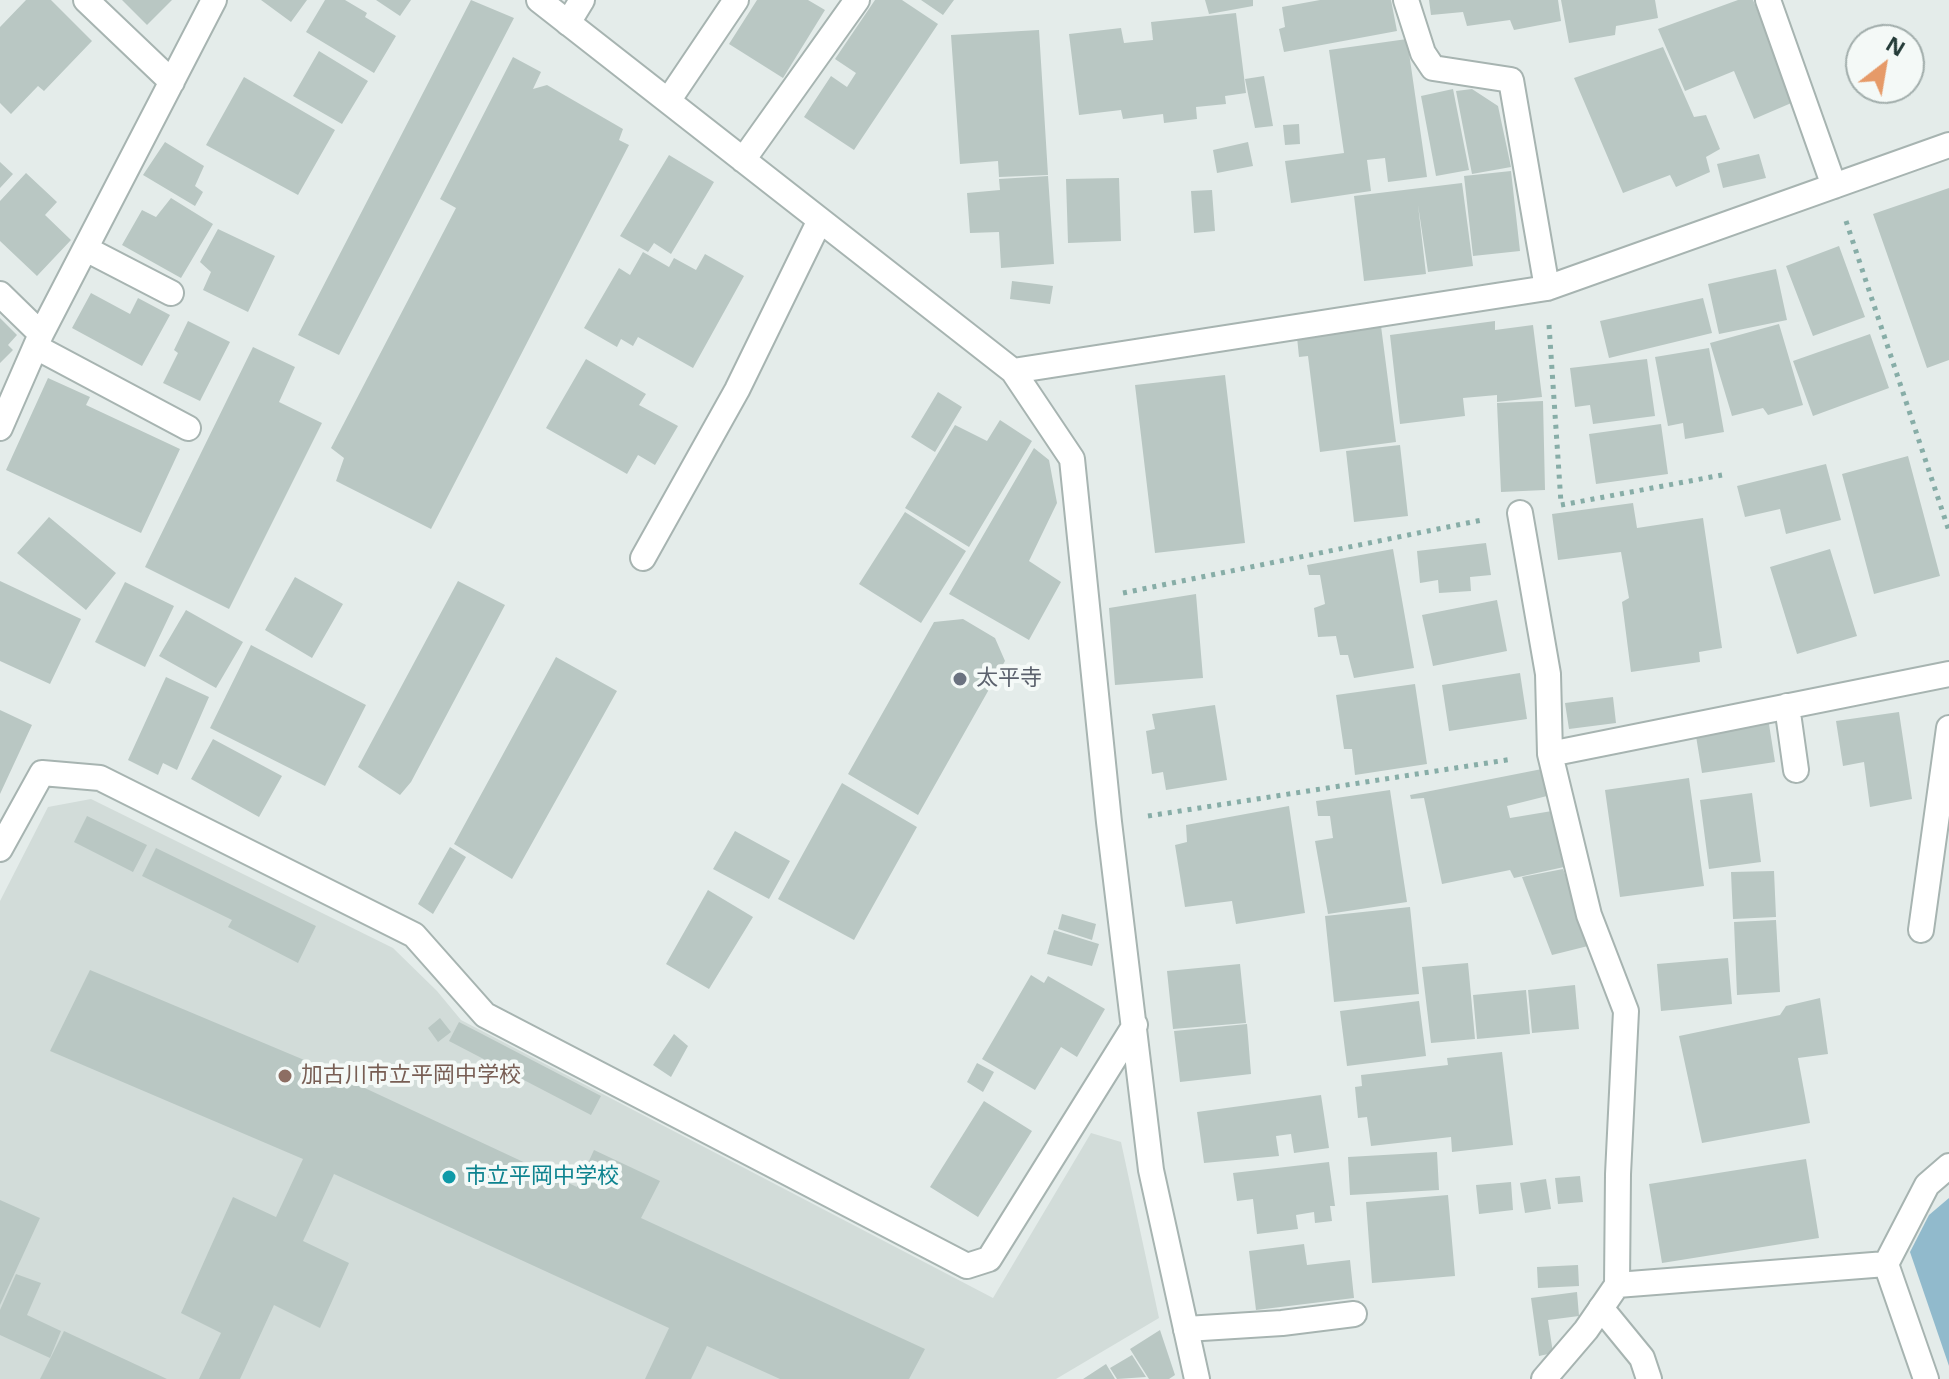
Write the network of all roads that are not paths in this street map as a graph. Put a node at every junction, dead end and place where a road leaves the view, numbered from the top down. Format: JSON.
{"nodes":[{"id":1,"x":86,"y":0,"type":"edge"},
{"id":2,"x":214,"y":0,"type":"edge"},
{"id":3,"x":539,"y":0,"type":"edge"},
{"id":4,"x":582,"y":0,"type":"edge"},
{"id":5,"x":736,"y":0,"type":"edge"},
{"id":6,"x":857,"y":0,"type":"edge"},
{"id":7,"x":1406,"y":0,"type":"edge"},
{"id":8,"x":1768,"y":0,"type":"edge"},
{"id":9,"x":568,"y":23,"type":"junction"},
{"id":10,"x":172,"y":82,"type":"junction"},
{"id":11,"x":668,"y":101,"type":"junction"},
{"id":12,"x":1949,"y":145,"type":"edge"},
{"id":13,"x":743,"y":160,"type":"junction"},
{"id":14,"x":1834,"y":186,"type":"junction"},
{"id":15,"x":820,"y":220,"type":"junction"},
{"id":16,"x":86,"y":249,"type":"junction"},
{"id":17,"x":1547,"y":288,"type":"junction"},
{"id":18,"x":171,"y":293,"type":"dead end"},
{"id":19,"x":0,"y":294,"type":"edge"},
{"id":20,"x":39,"y":340,"type":"junction"},
{"id":21,"x":1013,"y":371,"type":"junction"},
{"id":22,"x":0,"y":428,"type":"edge"},
{"id":23,"x":188,"y":428,"type":"dead end"},
{"id":24,"x":1520,"y":513,"type":"road end"},
{"id":25,"x":643,"y":558,"type":"dead end"},
{"id":26,"x":1949,"y":674,"type":"edge"},
{"id":27,"x":1787,"y":706,"type":"junction"},
{"id":28,"x":1949,"y":728,"type":"edge"},
{"id":29,"x":1550,"y":754,"type":"junction"},
{"id":30,"x":1796,"y":770,"type":"dead end"},
{"id":31,"x":1944,"y":807,"type":"edge"},
{"id":32,"x":0,"y":849,"type":"edge"},
{"id":33,"x":1921,"y":930,"type":"dead end"},
{"id":34,"x":1135,"y":1025,"type":"junction"},
{"id":35,"x":1949,"y":1166,"type":"edge"},
{"id":36,"x":1886,"y":1264,"type":"junction"},
{"id":37,"x":1617,"y":1285,"type":"junction"},
{"id":38,"x":1601,"y":1308,"type":"junction"},
{"id":39,"x":1354,"y":1314,"type":"dead end"},
{"id":40,"x":1186,"y":1329,"type":"junction"},
{"id":41,"x":1197,"y":1379,"type":"edge"},
{"id":42,"x":1544,"y":1379,"type":"edge"},
{"id":43,"x":1649,"y":1379,"type":"edge"},
{"id":44,"x":1926,"y":1379,"type":"edge"}],
"edges":[{"from":1,"to":10,"type":"street"},
{"from":2,"to":10,"type":"street"},
{"from":3,"to":9,"type":"street"},
{"from":4,"to":9,"type":"street"},
{"from":5,"to":11,"type":"street"},
{"from":6,"to":13,"type":"street"},
{"from":7,"to":17,"type":"street"},
{"from":8,"to":14,"type":"street"},
{"from":9,"to":11,"type":"street"},
{"from":10,"to":16,"type":"street"},
{"from":11,"to":13,"type":"street"},
{"from":12,"to":14,"type":"street"},
{"from":13,"to":15,"type":"street"},
{"from":14,"to":17,"type":"street"},
{"from":15,"to":21,"type":"street"},
{"from":15,"to":25,"type":"street"},
{"from":16,"to":18,"type":"street"},
{"from":16,"to":20,"type":"street"},
{"from":17,"to":21,"type":"street"},
{"from":19,"to":20,"type":"street"},
{"from":20,"to":22,"type":"street"},
{"from":20,"to":23,"type":"street"},
{"from":21,"to":34,"type":"street"},
{"from":24,"to":29,"type":"street"},
{"from":26,"to":27,"type":"street"},
{"from":27,"to":29,"type":"street"},
{"from":27,"to":30,"type":"street"},
{"from":28,"to":31,"type":"street"},
{"from":29,"to":37,"type":"street"},
{"from":31,"to":33,"type":"street"},
{"from":32,"to":34,"type":"street"},
{"from":34,"to":40,"type":"street"},
{"from":35,"to":36,"type":"street"},
{"from":36,"to":37,"type":"street"},
{"from":36,"to":44,"type":"street"},
{"from":37,"to":38,"type":"street"},
{"from":38,"to":42,"type":"street"},
{"from":38,"to":43,"type":"street"},
{"from":39,"to":40,"type":"street"},
{"from":40,"to":41,"type":"street"}]}
